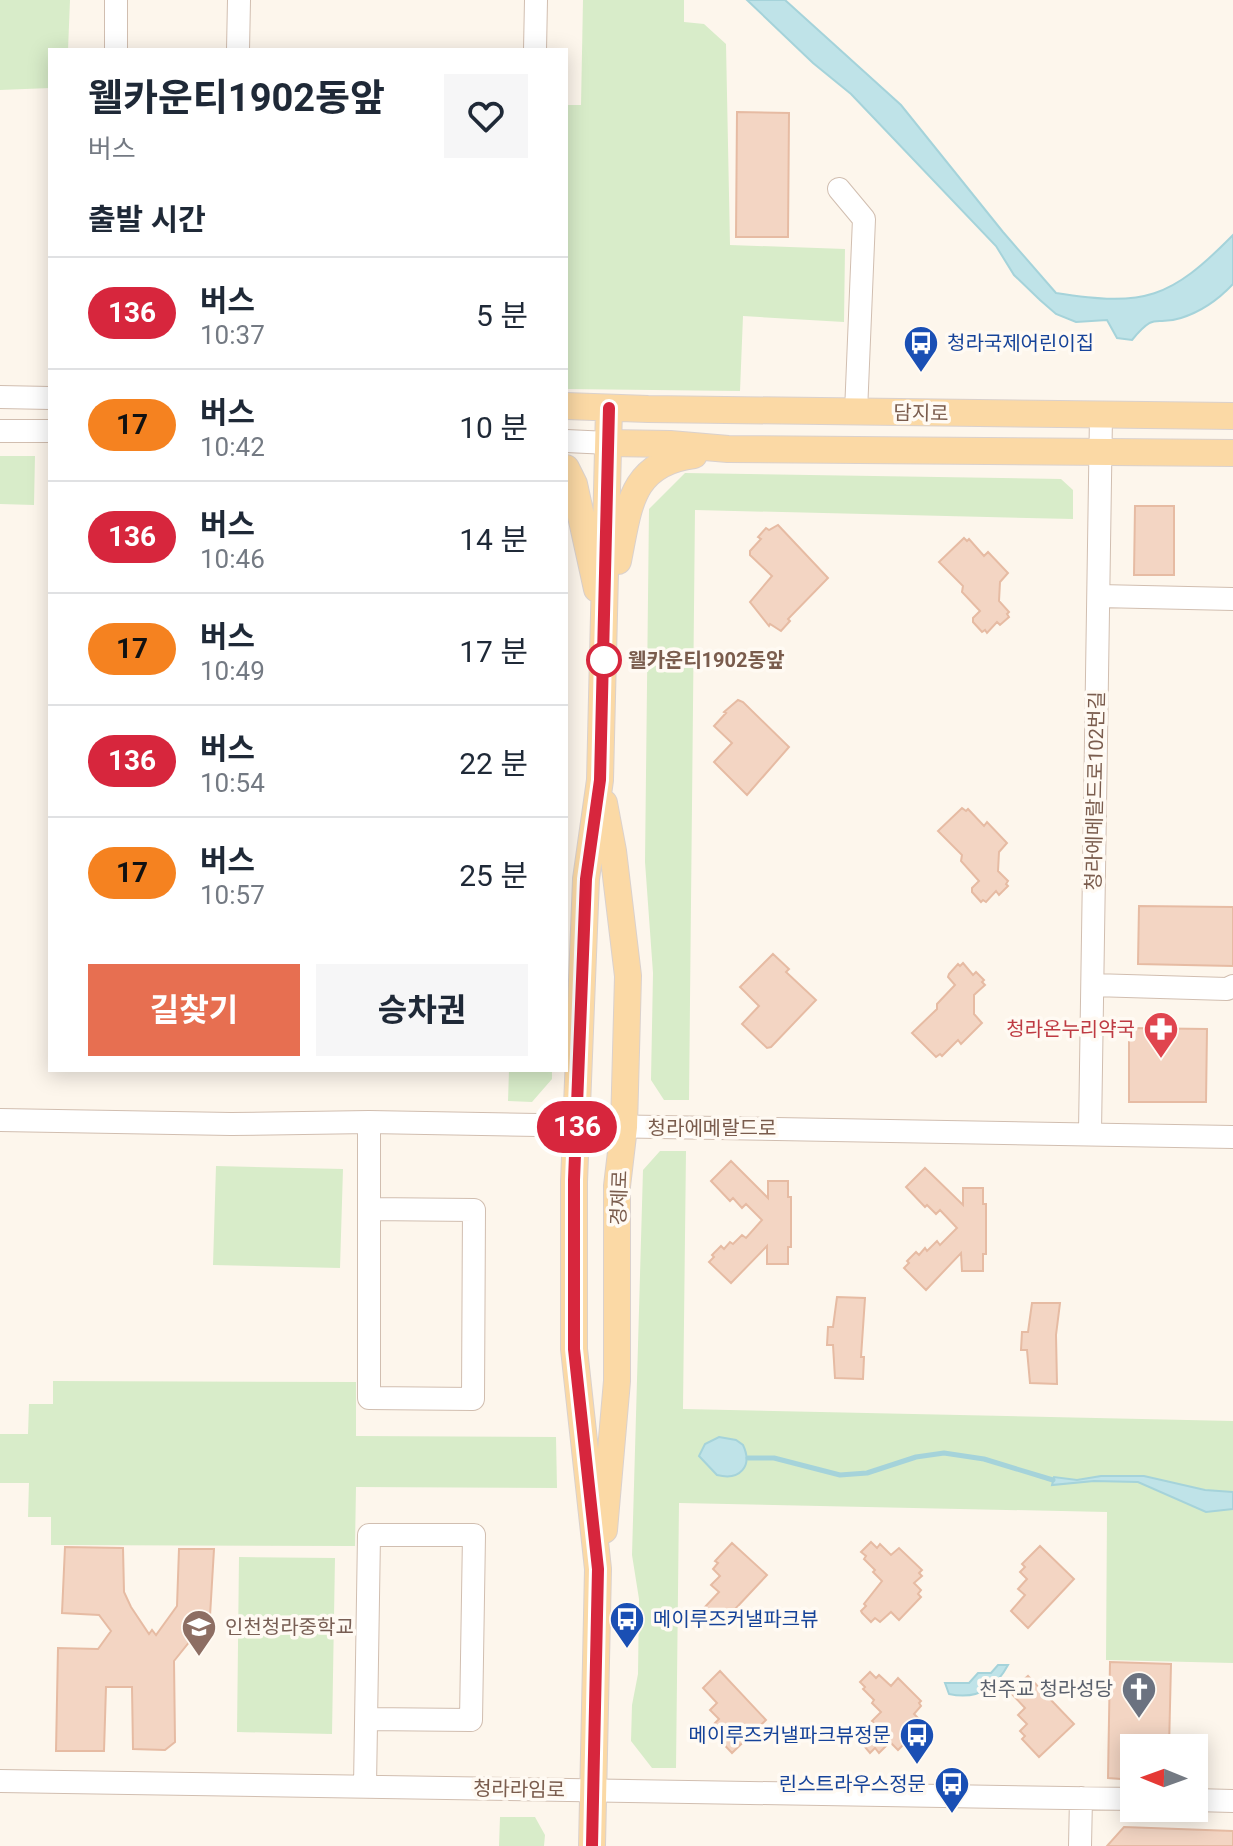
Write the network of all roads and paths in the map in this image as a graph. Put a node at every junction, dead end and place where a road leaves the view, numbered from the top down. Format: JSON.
{"nodes":[{"id":1,"x":116,"y":0,"type":"edge"},
{"id":2,"x":239,"y":0,"type":"edge"},
{"id":3,"x":536,"y":0,"type":"edge"},
{"id":4,"x":116,"y":48,"type":"edge"},
{"id":5,"x":238,"y":48,"type":"edge"},
{"id":6,"x":535,"y":48,"type":"edge"},
{"id":7,"x":839,"y":189,"type":"dead end"},
{"id":8,"x":0,"y":397,"type":"edge"},
{"id":9,"x":48,"y":398,"type":"edge"},
{"id":10,"x":568,"y":406,"type":"edge"},
{"id":11,"x":609,"y":408,"type":"junction"},
{"id":12,"x":856,"y":412,"type":"junction"},
{"id":13,"x":1101,"y":415,"type":"junction"},
{"id":14,"x":1233,"y":416,"type":"edge"},
{"id":15,"x":0,"y":431,"type":"edge"},
{"id":16,"x":48,"y":431,"type":"edge"},
{"id":17,"x":568,"y":441,"type":"edge"},
{"id":18,"x":609,"y":443,"type":"junction"},
{"id":19,"x":728,"y":449,"type":"junction"},
{"id":20,"x":1101,"y":451,"type":"junction"},
{"id":21,"x":1233,"y":453,"type":"edge"},
{"id":22,"x":568,"y":472,"type":"edge"},
{"id":23,"x":1099,"y":596,"type":"junction"},
{"id":24,"x":1233,"y":599,"type":"edge"},
{"id":25,"x":606,"y":623,"type":"junction"},
{"id":26,"x":600,"y":780,"type":"junction"},
{"id":27,"x":1093,"y":985,"type":"junction"},
{"id":28,"x":1233,"y":986,"type":"edge"},
{"id":29,"x":0,"y":1120,"type":"edge"},
{"id":30,"x":369,"y":1122,"type":"junction"},
{"id":31,"x":577,"y":1127,"type":"junction"},
{"id":32,"x":624,"y":1127,"type":"junction"},
{"id":33,"x":1090,"y":1132,"type":"junction"},
{"id":34,"x":1233,"y":1137,"type":"edge"},
{"id":35,"x":369,"y":1209,"type":"junction"},
{"id":36,"x":598,"y":1569,"type":"junction"},
{"id":37,"x":367,"y":1719,"type":"junction"},
{"id":38,"x":0,"y":1781,"type":"edge"},
{"id":39,"x":365,"y":1786,"type":"junction"},
{"id":40,"x":593,"y":1790,"type":"junction"},
{"id":41,"x":1081,"y":1798,"type":"junction"},
{"id":42,"x":1120,"y":1799,"type":"edge"},
{"id":43,"x":1208,"y":1800,"type":"edge"},
{"id":44,"x":1233,"y":1801,"type":"edge"},
{"id":45,"x":592,"y":1846,"type":"edge"},
{"id":46,"x":1080,"y":1846,"type":"edge"}],
"edges":[{"from":1,"to":4,"type":"street"},
{"from":2,"to":5,"type":"street"},
{"from":3,"to":6,"type":"street"},
{"from":7,"to":12,"type":"street"},
{"from":8,"to":9,"type":"street"},
{"from":10,"to":11,"type":"main road","name":"담지로"},
{"from":11,"to":12,"type":"main road","name":"담지로"},
{"from":11,"to":18,"type":"main road","name":"경제로"},
{"from":12,"to":13,"type":"main road","name":"담지로"},
{"from":13,"to":14,"type":"main road","name":"담지로"},
{"from":13,"to":20,"type":"street","name":"청라에메랄드로102번길"},
{"from":15,"to":16,"type":"street"},
{"from":17,"to":18,"type":"street"},
{"from":18,"to":19,"type":"main road"},
{"from":18,"to":25,"type":"main road","name":"경제로"},
{"from":19,"to":20,"type":"main road"},
{"from":19,"to":25,"type":"main road"},
{"from":20,"to":21,"type":"main road"},
{"from":20,"to":23,"type":"street","name":"청라에메랄드로102번길"},
{"from":22,"to":25,"type":"main road"},
{"from":23,"to":24,"type":"street"},
{"from":23,"to":27,"type":"street","name":"청라에메랄드로102번길"},
{"from":25,"to":26,"type":"main road","name":"경제로"},
{"from":26,"to":31,"type":"main road","name":"경제로"},
{"from":26,"to":32,"type":"main road","name":"경제로"},
{"from":27,"to":28,"type":"street"},
{"from":27,"to":33,"type":"street","name":"청라에메랄드로102번길"},
{"from":29,"to":30,"type":"street","name":"청라에메랄드로"},
{"from":30,"to":31,"type":"street","name":"청라에메랄드로"},
{"from":30,"to":35,"type":"street"},
{"from":31,"to":32,"type":"street","name":"청라에메랄드로"},
{"from":31,"to":36,"type":"main road","name":"경제로"},
{"from":32,"to":33,"type":"street","name":"청라에메랄드로"},
{"from":32,"to":36,"type":"main road","name":"경제로"},
{"from":33,"to":34,"type":"street","name":"청라에메랄드로"},
{"from":35,"to":35,"type":"street"},
{"from":36,"to":40,"type":"main road","name":"경제로"},
{"from":37,"to":37,"type":"street"},
{"from":37,"to":39,"type":"street"},
{"from":38,"to":39,"type":"street","name":"청라라임로"},
{"from":39,"to":40,"type":"street","name":"청라라임로"},
{"from":40,"to":41,"type":"street","name":"청라라임로"},
{"from":40,"to":45,"type":"main road","name":"경제로"},
{"from":41,"to":42,"type":"street","name":"청라라임로"},
{"from":41,"to":46,"type":"street"},
{"from":43,"to":44,"type":"street"}]}
